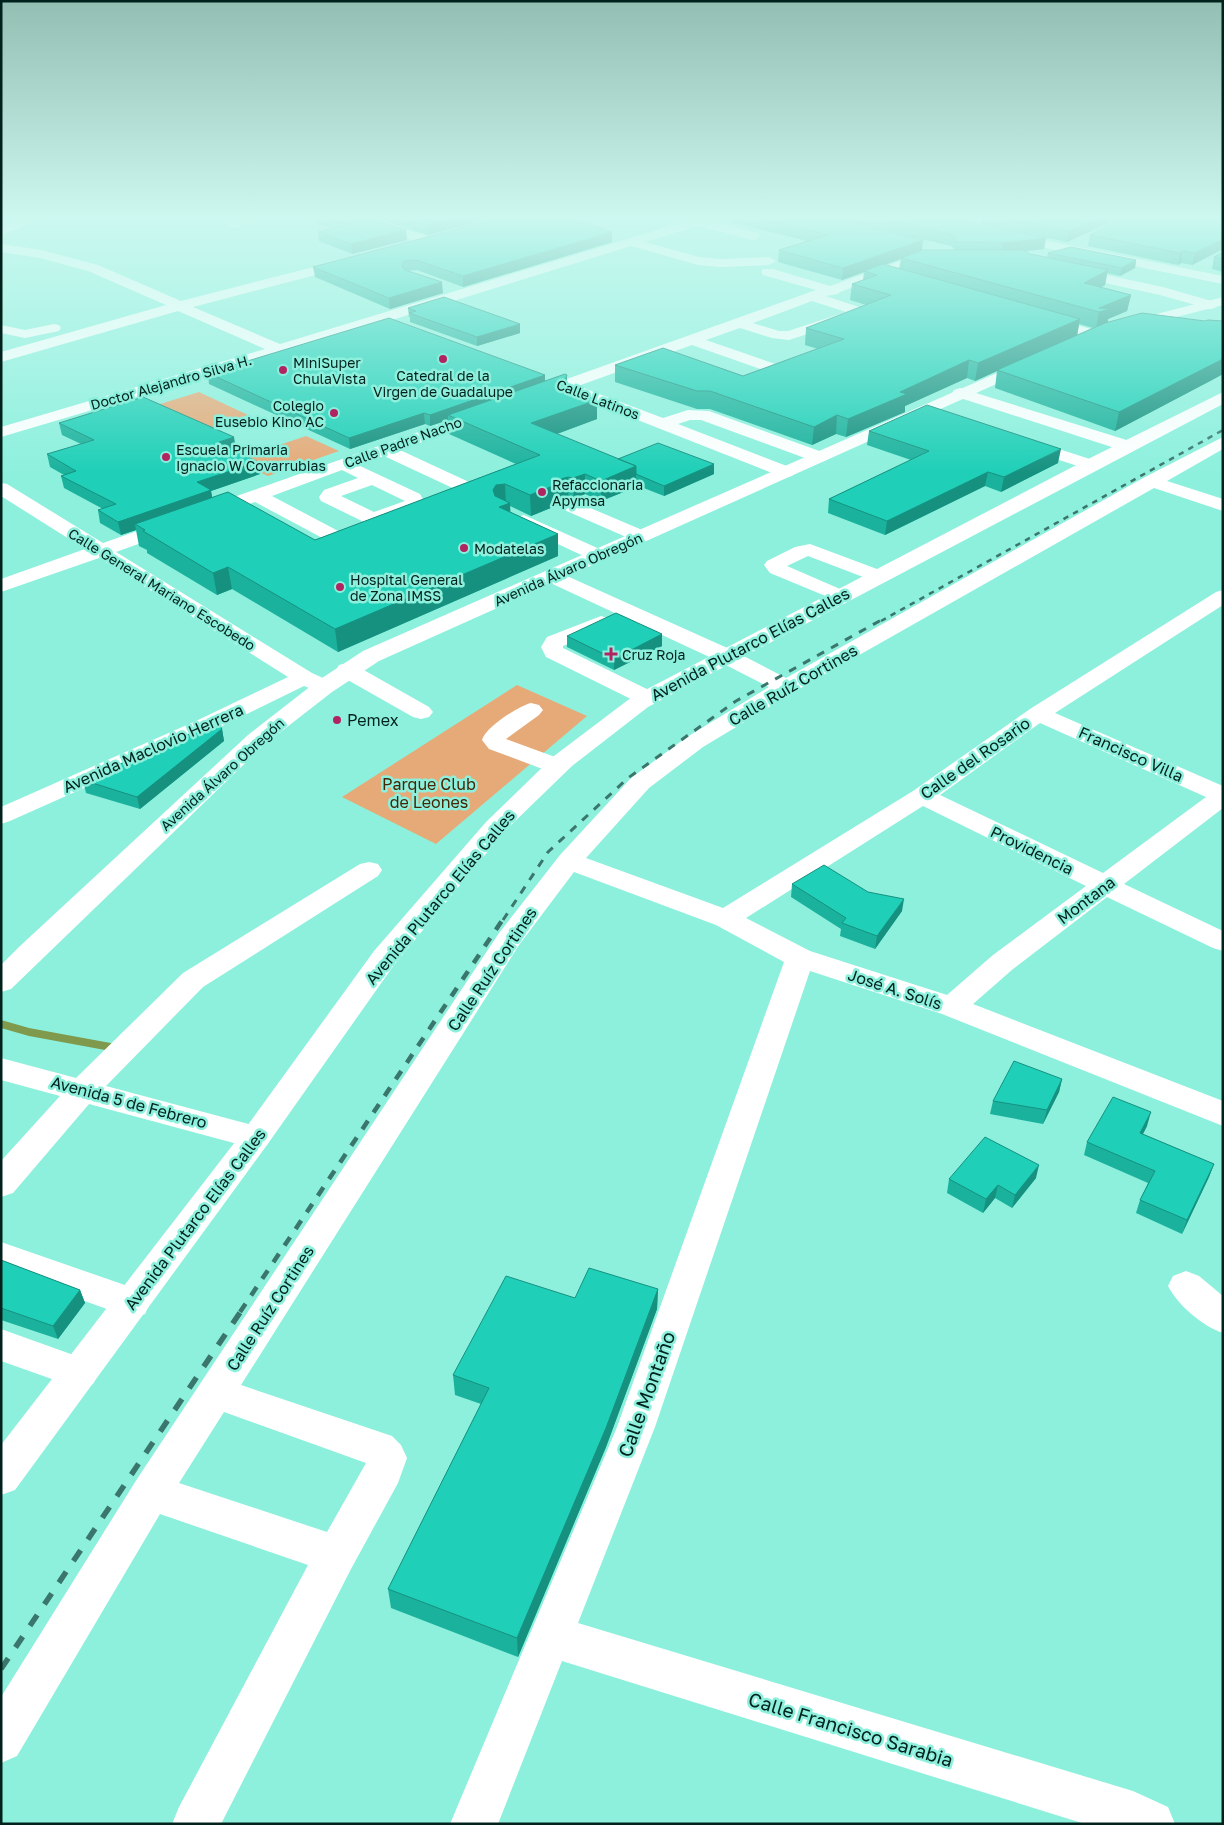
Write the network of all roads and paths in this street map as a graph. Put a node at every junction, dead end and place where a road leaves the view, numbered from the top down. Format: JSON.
{"nodes":[{"id":1,"x":170,"y":302,"type":"edge"},
{"id":2,"x":181,"y":302,"type":"edge"},
{"id":3,"x":434,"y":302,"type":"edge"},
{"id":4,"x":798,"y":302,"type":"edge"},
{"id":5,"x":829,"y":302,"type":"edge"},
{"id":6,"x":1199,"y":302,"type":"edge"},
{"id":7,"x":174,"y":304,"type":"junction"},
{"id":8,"x":1218,"y":308,"type":"edge"},
{"id":9,"x":1030,"y":316,"type":"edge"},
{"id":10,"x":382,"y":319,"type":"junction"},
{"id":11,"x":740,"y":323,"type":"junction"},
{"id":12,"x":1123,"y":326,"type":"junction"},
{"id":13,"x":1184,"y":326,"type":"edge"},
{"id":14,"x":1,"y":329,"type":"edge"},
{"id":15,"x":409,"y":329,"type":"edge"},
{"id":16,"x":1096,"y":334,"type":"junction"},
{"id":17,"x":692,"y":340,"type":"junction"},
{"id":18,"x":280,"y":350,"type":"junction"},
{"id":19,"x":1,"y":357,"type":"edge"},
{"id":20,"x":778,"y":370,"type":"edge"},
{"id":21,"x":546,"y":378,"type":"dead end"},
{"id":22,"x":564,"y":385,"type":"junction"},
{"id":23,"x":960,"y":394,"type":"junction"},
{"id":24,"x":1223,"y":397,"type":"edge"},
{"id":25,"x":518,"y":402,"type":"edge"},
{"id":26,"x":501,"y":408,"type":"edge"},
{"id":27,"x":662,"y":424,"type":"junction"},
{"id":28,"x":2,"y":431,"type":"edge"},
{"id":29,"x":1011,"y":438,"type":"edge"},
{"id":30,"x":708,"y":442,"type":"junction"},
{"id":31,"x":1223,"y":442,"type":"edge"},
{"id":32,"x":1127,"y":446,"type":"junction"},
{"id":33,"x":384,"y":449,"type":"junction"},
{"id":34,"x":819,"y":457,"type":"junction"},
{"id":35,"x":710,"y":461,"type":"edge"},
{"id":36,"x":343,"y":464,"type":"junction"},
{"id":37,"x":1090,"y":465,"type":"junction"},
{"id":38,"x":736,"y":472,"type":"dead end"},
{"id":39,"x":786,"y":472,"type":"junction"},
{"id":40,"x":374,"y":479,"type":"dead end"},
{"id":41,"x":1151,"y":481,"type":"junction"},
{"id":42,"x":761,"y":483,"type":"junction"},
{"id":43,"x":463,"y":486,"type":"edge"},
{"id":44,"x":1,"y":488,"type":"edge"},
{"id":45,"x":256,"y":495,"type":"junction"},
{"id":46,"x":1223,"y":505,"type":"edge"},
{"id":47,"x":569,"y":506,"type":"edge"},
{"id":48,"x":505,"y":512,"type":"edge"},
{"id":49,"x":640,"y":536,"type":"junction"},
{"id":50,"x":335,"y":537,"type":"edge"},
{"id":51,"x":101,"y":550,"type":"junction"},
{"id":52,"x":597,"y":555,"type":"junction"},
{"id":53,"x":551,"y":576,"type":"junction"},
{"id":54,"x":878,"y":576,"type":"junction"},
{"id":55,"x":1,"y":586,"type":"edge"},
{"id":56,"x":840,"y":596,"type":"junction"},
{"id":57,"x":1223,"y":596,"type":"edge"},
{"id":58,"x":627,"y":610,"type":"junction"},
{"id":59,"x":726,"y":656,"type":"junction"},
{"id":60,"x":347,"y":670,"type":"junction"},
{"id":61,"x":314,"y":682,"type":"junction"},
{"id":62,"x":786,"y":687,"type":"junction"},
{"id":63,"x":646,"y":698,"type":"junction"},
{"id":64,"x":531,"y":710,"type":"dead end"},
{"id":65,"x":421,"y":712,"type":"dead end"},
{"id":66,"x":1038,"y":714,"type":"junction"},
{"id":67,"x":557,"y":766,"type":"junction"},
{"id":68,"x":1223,"y":795,"type":"edge"},
{"id":69,"x":922,"y":796,"type":"junction"},
{"id":70,"x":1,"y":816,"type":"edge"},
{"id":71,"x":569,"y":861,"type":"junction"},
{"id":72,"x":369,"y":870,"type":"dead end"},
{"id":73,"x":1106,"y":886,"type":"junction"},
{"id":74,"x":726,"y":919,"type":"junction"},
{"id":75,"x":1223,"y":942,"type":"edge"},
{"id":76,"x":800,"y":958,"type":"junction"},
{"id":77,"x":1,"y":982,"type":"edge"},
{"id":78,"x":952,"y":1008,"type":"junction"},
{"id":79,"x":1,"y":1068,"type":"edge"},
{"id":80,"x":83,"y":1090,"type":"junction"},
{"id":81,"x":1220,"y":1109,"type":"edge"},
{"id":82,"x":256,"y":1137,"type":"junction"},
{"id":83,"x":1,"y":1184,"type":"edge"},
{"id":84,"x":1,"y":1256,"type":"edge"},
{"id":85,"x":1186,"y":1286,"type":"dead end"},
{"id":86,"x":132,"y":1303,"type":"junction"},
{"id":87,"x":1223,"y":1318,"type":"edge"},
{"id":88,"x":1,"y":1345,"type":"edge"},
{"id":89,"x":80,"y":1373,"type":"junction"},
{"id":90,"x":216,"y":1392,"type":"junction"},
{"id":91,"x":1,"y":1477,"type":"edge"},
{"id":92,"x":151,"y":1492,"type":"junction"},
{"id":93,"x":336,"y":1555,"type":"junction"},
{"id":94,"x":551,"y":1636,"type":"junction"},
{"id":95,"x":1,"y":1740,"type":"edge"},
{"id":96,"x":196,"y":1824,"type":"edge"},
{"id":97,"x":474,"y":1824,"type":"edge"},
{"id":98,"x":1151,"y":1824,"type":"edge"}],
"edges":[{"from":1,"to":7,"type":"main road"},
{"from":2,"to":7,"type":"main road"},
{"from":3,"to":10,"type":"main road","name":"Doctor Alejandro Silva H."},
{"from":4,"to":11,"type":"main road"},
{"from":5,"to":11,"type":"main road"},
{"from":6,"to":8,"type":"main road"},
{"from":7,"to":14,"type":"main road"},
{"from":7,"to":18,"type":"main road"},
{"from":7,"to":19,"type":"main road"},
{"from":8,"to":12,"type":"main road","name":"Avenida Álvaro Obregón"},
{"from":9,"to":16,"type":"main road"},
{"from":10,"to":15,"type":"main road"},
{"from":10,"to":18,"type":"main road","name":"Doctor Alejandro Silva H."},
{"from":11,"to":17,"type":"main road"},
{"from":12,"to":13,"type":"main road"},
{"from":12,"to":16,"type":"main road","name":"Avenida Álvaro Obregón"},
{"from":16,"to":23,"type":"main road","name":"Avenida Álvaro Obregón"},
{"from":17,"to":20,"type":"main road"},
{"from":17,"to":22,"type":"main road"},
{"from":18,"to":28,"type":"main road","name":"Doctor Alejandro Silva H."},
{"from":21,"to":22,"type":"main road","name":"Calle Latinos"},
{"from":22,"to":25,"type":"main road"},
{"from":22,"to":27,"type":"main road","name":"Calle Latinos"},
{"from":23,"to":32,"type":"main road"},
{"from":23,"to":34,"type":"main road","name":"Avenida Álvaro Obregón"},
{"from":24,"to":32,"type":"main road","name":"Avenida Plutarco Elías Calles"},
{"from":26,"to":33,"type":"main road","name":"Calle Padre Nacho"},
{"from":27,"to":30,"type":"main road","name":"Calle Latinos"},
{"from":27,"to":34,"type":"main road"},
{"from":29,"to":37,"type":"main road"},
{"from":30,"to":35,"type":"main road"},
{"from":30,"to":39,"type":"main road","name":"Calle Latinos"},
{"from":31,"to":41,"type":"main road","name":"Calle Ruíz Cortines"},
{"from":32,"to":37,"type":"main road","name":"Avenida Plutarco Elías Calles"},
{"from":33,"to":36,"type":"main road","name":"Calle Padre Nacho"},
{"from":33,"to":43,"type":"main road"},
{"from":34,"to":39,"type":"main road","name":"Avenida Álvaro Obregón"},
{"from":36,"to":40,"type":"main road"},
{"from":36,"to":45,"type":"main road","name":"Calle Padre Nacho"},
{"from":37,"to":54,"type":"main road","name":"Avenida Plutarco Elías Calles"},
{"from":38,"to":42,"type":"main road"},
{"from":39,"to":42,"type":"main road","name":"Avenida Álvaro Obregón"},
{"from":41,"to":46,"type":"main road"},
{"from":41,"to":62,"type":"main road","name":"Calle Ruíz Cortines"},
{"from":42,"to":49,"type":"main road","name":"Avenida Álvaro Obregón"},
{"from":44,"to":51,"type":"main road","name":"Calle General Mariano Escobedo"},
{"from":45,"to":50,"type":"main road"},
{"from":45,"to":51,"type":"main road","name":"Calle Padre Nacho"},
{"from":47,"to":49,"type":"main road"},
{"from":48,"to":52,"type":"main road"},
{"from":49,"to":52,"type":"main road","name":"Avenida Álvaro Obregón"},
{"from":51,"to":55,"type":"main road","name":"Calle Padre Nacho"},
{"from":51,"to":61,"type":"main road","name":"Calle General Mariano Escobedo"},
{"from":52,"to":53,"type":"main road","name":"Avenida Álvaro Obregón"},
{"from":53,"to":58,"type":"main road"},
{"from":53,"to":60,"type":"main road","name":"Avenida Álvaro Obregón"},
{"from":54,"to":56,"type":"main road","name":"Avenida Plutarco Elías Calles"},
{"from":54,"to":56,"type":"main road"},
{"from":56,"to":59,"type":"main road","name":"Avenida Plutarco Elías Calles"},
{"from":57,"to":66,"type":"main road","name":"Calle del Rosario"},
{"from":58,"to":59,"type":"main road"},
{"from":58,"to":63,"type":"main road"},
{"from":59,"to":62,"type":"main road"},
{"from":59,"to":63,"type":"main road","name":"Avenida Plutarco Elías Calles"},
{"from":60,"to":61,"type":"main road","name":"Avenida Álvaro Obregón"},
{"from":60,"to":65,"type":"main road"},
{"from":61,"to":70,"type":"main road","name":"Avenida Maclovio Herrera"},
{"from":61,"to":77,"type":"main road","name":"Avenida Álvaro Obregón"},
{"from":62,"to":71,"type":"main road","name":"Calle Ruíz Cortines"},
{"from":63,"to":67,"type":"main road","name":"Avenida Plutarco Elías Calles"},
{"from":64,"to":67,"type":"main road"},
{"from":66,"to":68,"type":"main road","name":"Francisco Villa"},
{"from":66,"to":69,"type":"main road","name":"Calle del Rosario"},
{"from":67,"to":82,"type":"main road","name":"Avenida Plutarco Elías Calles"},
{"from":68,"to":73,"type":"main road","name":"Montana"},
{"from":69,"to":73,"type":"main road","name":"Providencia"},
{"from":69,"to":74,"type":"main road","name":"Calle del Rosario"},
{"from":71,"to":74,"type":"main road","name":"José A. Solís"},
{"from":71,"to":90,"type":"main road","name":"Calle Ruíz Cortines"},
{"from":72,"to":80,"type":"main road"},
{"from":73,"to":75,"type":"main road","name":"Providencia"},
{"from":73,"to":78,"type":"main road","name":"Montana"},
{"from":74,"to":76,"type":"main road","name":"José A. Solís"},
{"from":76,"to":78,"type":"main road","name":"José A. Solís"},
{"from":76,"to":94,"type":"main road","name":"Calle Montaño"},
{"from":78,"to":81,"type":"main road","name":"José A. Solís"},
{"from":79,"to":80,"type":"main road","name":"Avenida 5 de Febrero"},
{"from":80,"to":82,"type":"main road","name":"Avenida 5 de Febrero"},
{"from":80,"to":83,"type":"main road"},
{"from":82,"to":86,"type":"main road","name":"Avenida Plutarco Elías Calles"},
{"from":84,"to":86,"type":"main road"},
{"from":85,"to":87,"type":"main road"},
{"from":86,"to":89,"type":"main road","name":"Avenida Plutarco Elías Calles"},
{"from":88,"to":89,"type":"main road"},
{"from":89,"to":91,"type":"main road","name":"Avenida Plutarco Elías Calles"},
{"from":90,"to":92,"type":"main road","name":"Calle Ruíz Cortines"},
{"from":90,"to":93,"type":"main road"},
{"from":92,"to":93,"type":"main road"},
{"from":92,"to":95,"type":"main road","name":"Calle Ruíz Cortines"},
{"from":93,"to":96,"type":"main road"},
{"from":94,"to":97,"type":"main road","name":"Calle Montaño"},
{"from":94,"to":98,"type":"main road","name":"Calle Francisco Sarabia"}]}
